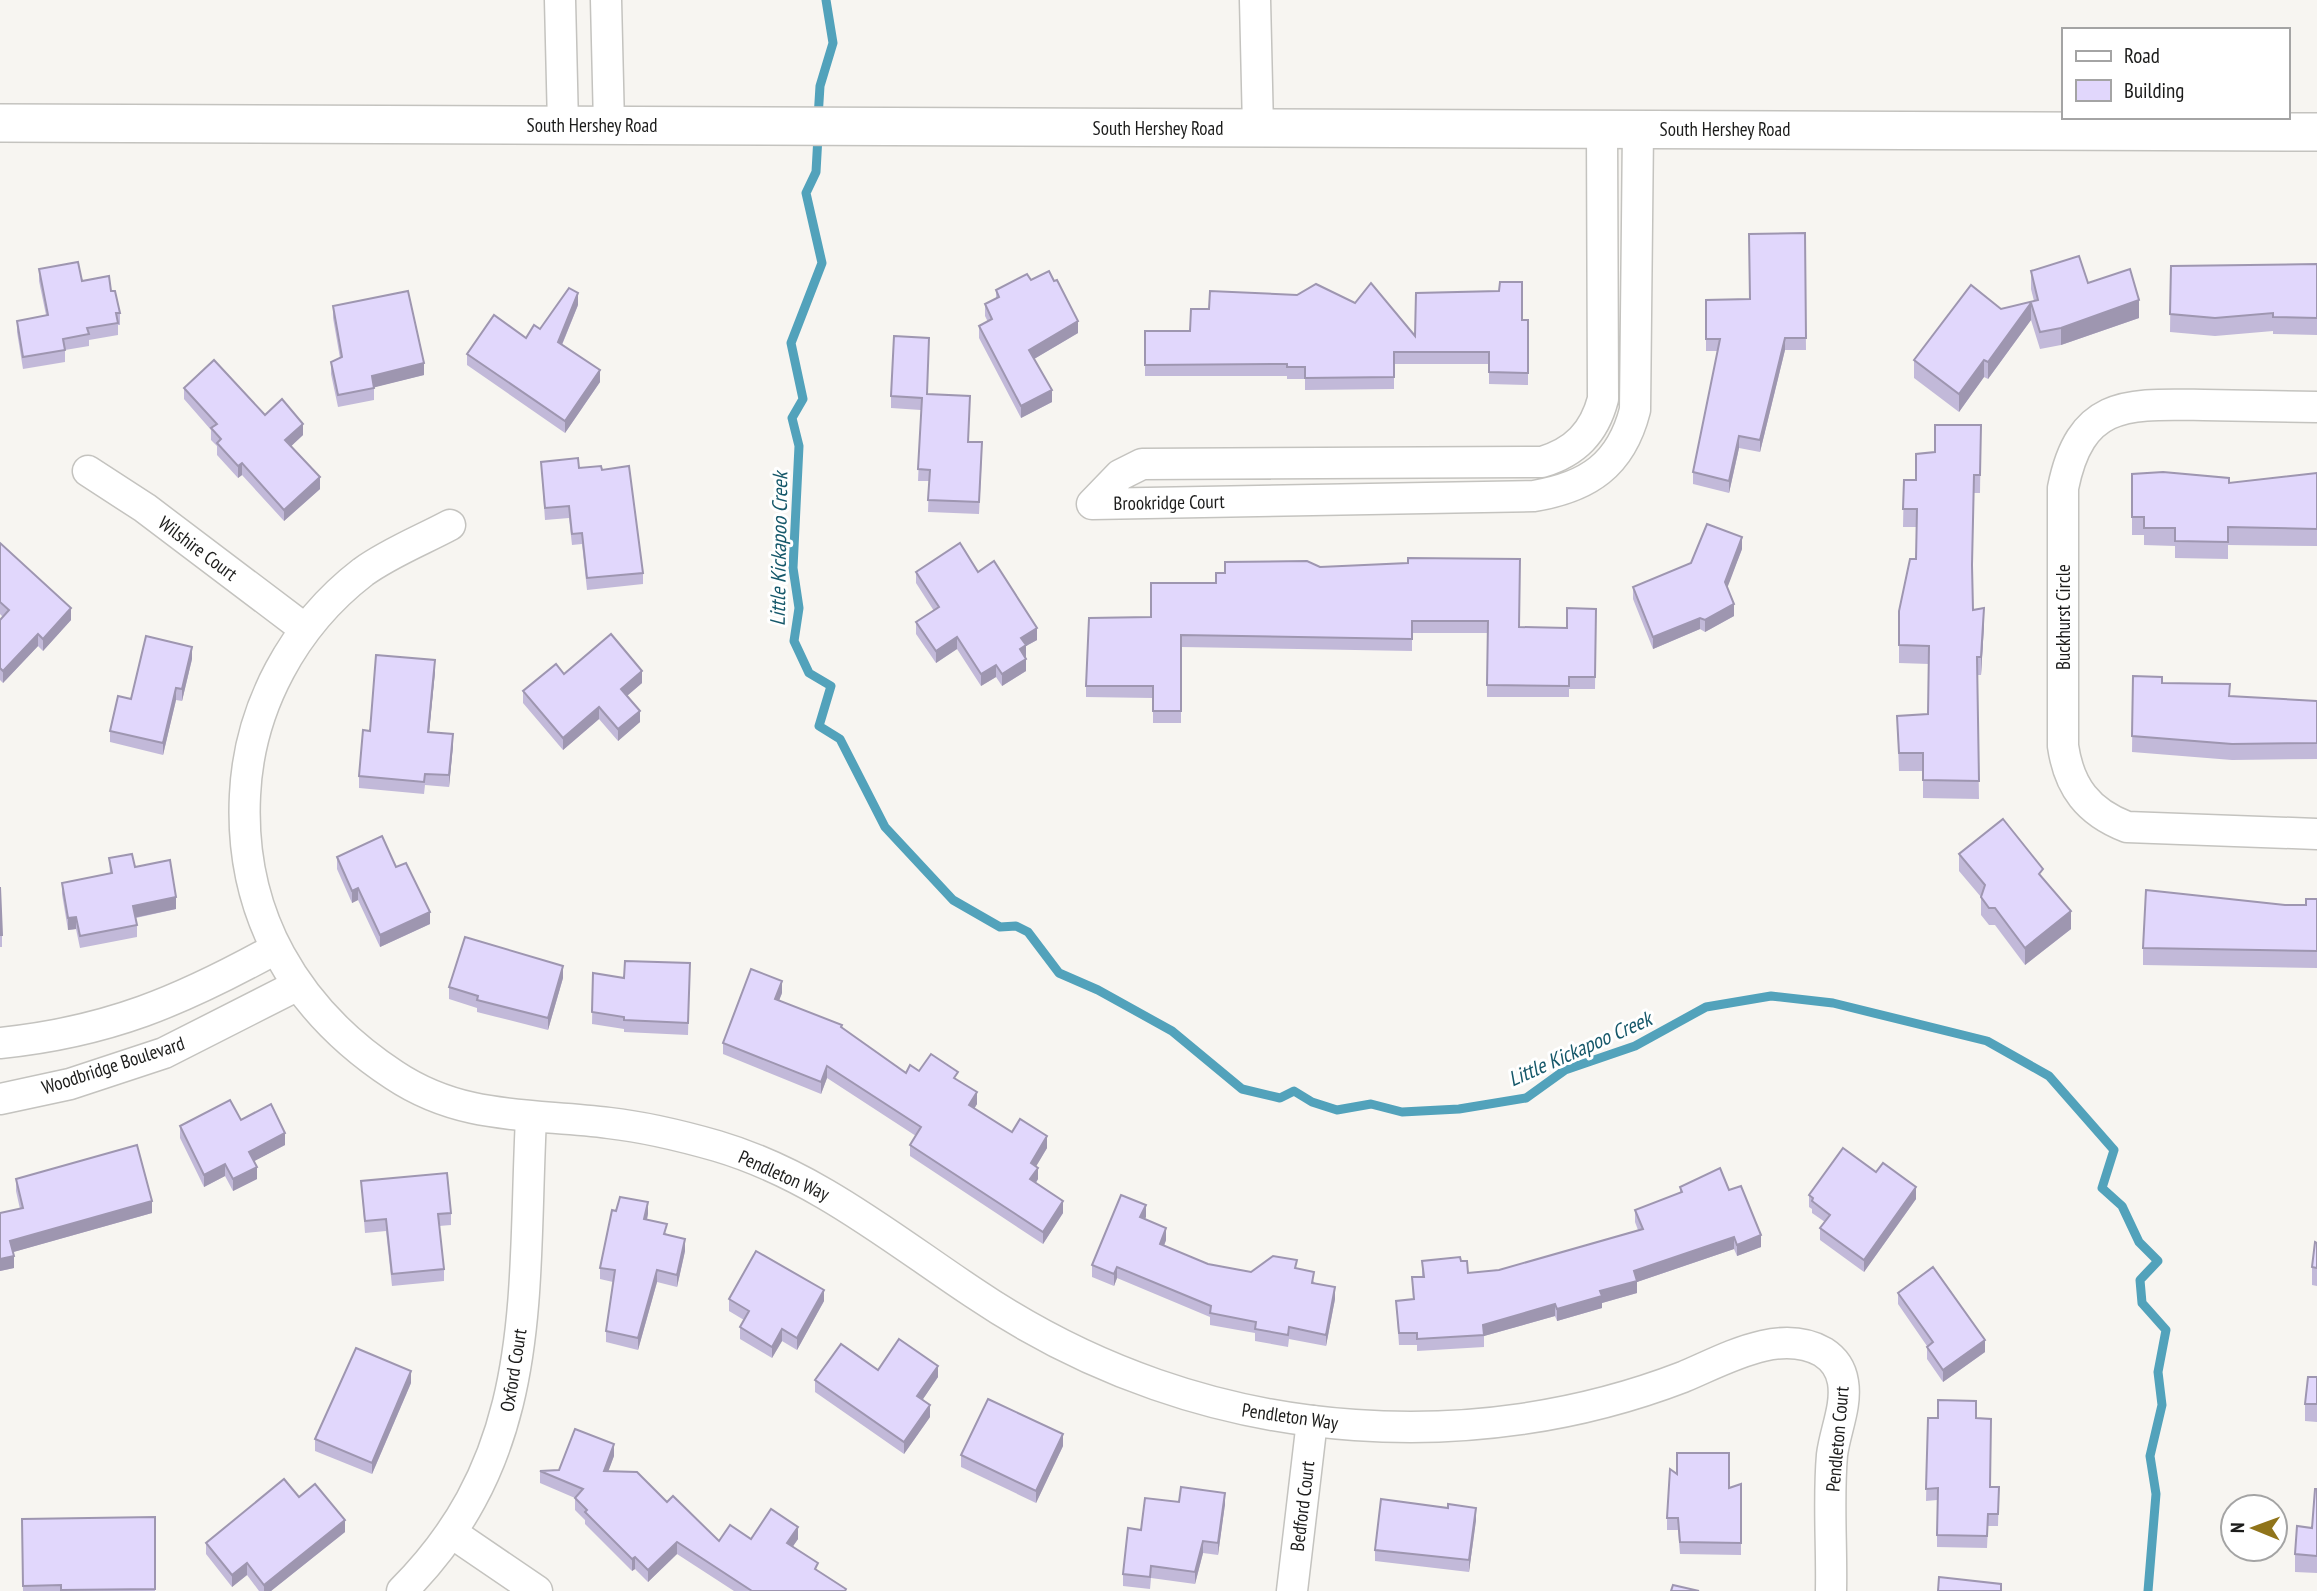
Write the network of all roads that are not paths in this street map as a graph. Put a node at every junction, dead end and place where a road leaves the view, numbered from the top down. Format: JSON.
{"nodes":[{"id":1,"x":560,"y":0,"type":"edge"},
{"id":2,"x":606,"y":0,"type":"edge"},
{"id":3,"x":1255,"y":0,"type":"edge"},
{"id":4,"x":0,"y":123,"type":"edge"},
{"id":5,"x":563,"y":125,"type":"junction"},
{"id":6,"x":609,"y":125,"type":"junction"},
{"id":7,"x":1258,"y":128,"type":"junction"},
{"id":8,"x":1602,"y":129,"type":"junction"},
{"id":9,"x":1638,"y":129,"type":"junction"},
{"id":10,"x":2317,"y":132,"type":"edge"},
{"id":11,"x":1603,"y":379,"type":"junction"},
{"id":12,"x":1637,"y":379,"type":"junction"},
{"id":13,"x":2317,"y":407,"type":"edge"},
{"id":14,"x":1492,"y":462,"type":"junction"},
{"id":15,"x":1291,"y":463,"type":"junction"},
{"id":16,"x":88,"y":471,"type":"dead end"},
{"id":17,"x":1494,"y":496,"type":"junction"},
{"id":18,"x":1292,"y":500,"type":"junction"},
{"id":19,"x":450,"y":525,"type":"dead end"},
{"id":20,"x":305,"y":629,"type":"junction"},
{"id":21,"x":2317,"y":834,"type":"edge"},
{"id":22,"x":275,"y":949,"type":"junction"},
{"id":23,"x":298,"y":985,"type":"junction"},
{"id":24,"x":0,"y":1043,"type":"edge"},
{"id":25,"x":0,"y":1099,"type":"edge"},
{"id":26,"x":531,"y":1118,"type":"junction"},
{"id":27,"x":1809,"y":1347,"type":"joint"},
{"id":28,"x":1312,"y":1421,"type":"junction"},
{"id":29,"x":452,"y":1533,"type":"junction"},
{"id":30,"x":402,"y":1591,"type":"edge"},
{"id":31,"x":537,"y":1591,"type":"edge"},
{"id":32,"x":1292,"y":1591,"type":"edge"},
{"id":33,"x":1831,"y":1591,"type":"edge"}],
"edges":[{"from":1,"to":5,"type":"street"},
{"from":2,"to":6,"type":"street"},
{"from":3,"to":7,"type":"street"},
{"from":4,"to":5,"type":"main road","name":"South Hershey Road"},
{"from":5,"to":6,"type":"main road","name":"South Hershey Road"},
{"from":6,"to":7,"type":"main road","name":"South Hershey Road"},
{"from":7,"to":8,"type":"main road","name":"South Hershey Road"},
{"from":8,"to":9,"type":"main road","name":"South Hershey Road"},
{"from":8,"to":11,"type":"street","name":"Brookridge Court"},
{"from":9,"to":10,"type":"main road","name":"South Hershey Road"},
{"from":9,"to":12,"type":"street","name":"Brookridge Court"},
{"from":11,"to":12,"type":"street"},
{"from":11,"to":14,"type":"street","name":"Brookridge Court"},
{"from":12,"to":17,"type":"street","name":"Brookridge Court"},
{"from":13,"to":21,"type":"street","name":"Buckhurst Circle"},
{"from":14,"to":15,"type":"street","name":"Brookridge Court"},
{"from":14,"to":17,"type":"street"},
{"from":15,"to":18,"type":"street"},
{"from":15,"to":18,"type":"street","name":"Brookridge Court"},
{"from":16,"to":20,"type":"street","name":"Wilshire Court"},
{"from":17,"to":18,"type":"street","name":"Brookridge Court"},
{"from":19,"to":20,"type":"street","name":"Pendleton Way"},
{"from":20,"to":22,"type":"street","name":"Pendleton Way"},
{"from":22,"to":23,"type":"street","name":"Pendleton Way"},
{"from":22,"to":24,"type":"street","name":"Woodbridge Boulevard"},
{"from":23,"to":25,"type":"street","name":"Woodbridge Boulevard"},
{"from":23,"to":26,"type":"street","name":"Pendleton Way"},
{"from":26,"to":28,"type":"street","name":"Pendleton Way"},
{"from":26,"to":29,"type":"street","name":"Oxford Court"},
{"from":27,"to":28,"type":"street","name":"Pendleton Way"},
{"from":27,"to":33,"type":"street","name":"Pendleton Court"},
{"from":28,"to":32,"type":"street","name":"Bedford Court"},
{"from":29,"to":30,"type":"street","name":"Oxford Court"},
{"from":29,"to":31,"type":"street"}]}
